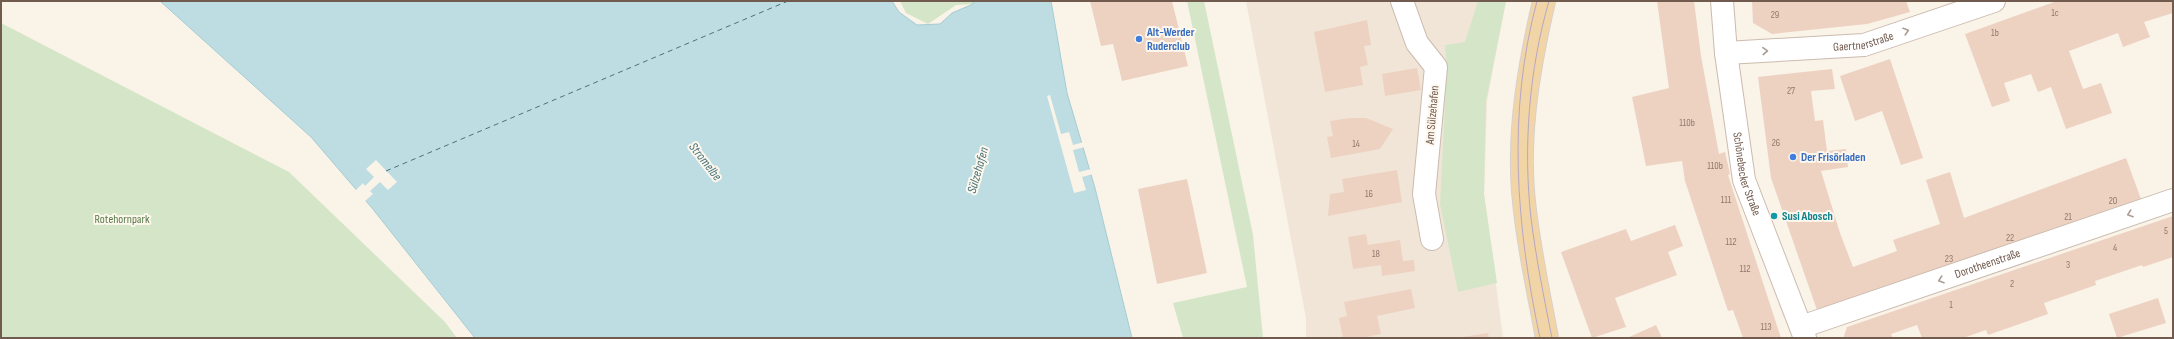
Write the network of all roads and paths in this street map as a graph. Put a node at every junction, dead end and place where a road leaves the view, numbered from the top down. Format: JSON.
{"nodes":[{"id":1,"x":1402,"y":1,"type":"edge"},
{"id":2,"x":1544,"y":1,"type":"edge"},
{"id":3,"x":1722,"y":1,"type":"edge"},
{"id":4,"x":1994,"y":1,"type":"edge"},
{"id":5,"x":1726,"y":53,"type":"junction"},
{"id":6,"x":2173,"y":200,"type":"edge"},
{"id":7,"x":1432,"y":239,"type":"dead end"},
{"id":8,"x":1803,"y":333,"type":"edge"},
{"id":9,"x":1547,"y":338,"type":"edge"}],
"edges":[{"from":1,"to":7,"type":"street","name":"Am Sülzehafen"},
{"from":2,"to":9,"type":"main road"},
{"from":3,"to":5,"type":"street","name":"Schönebecker Straße"},
{"from":5,"to":4,"type":"street","name":"Gaertnerstraße","one_way":true},
{"from":5,"to":8,"type":"street","name":"Schönebecker Straße"},
{"from":6,"to":8,"type":"street","name":"Dorotheenstraße","one_way":true}]}
